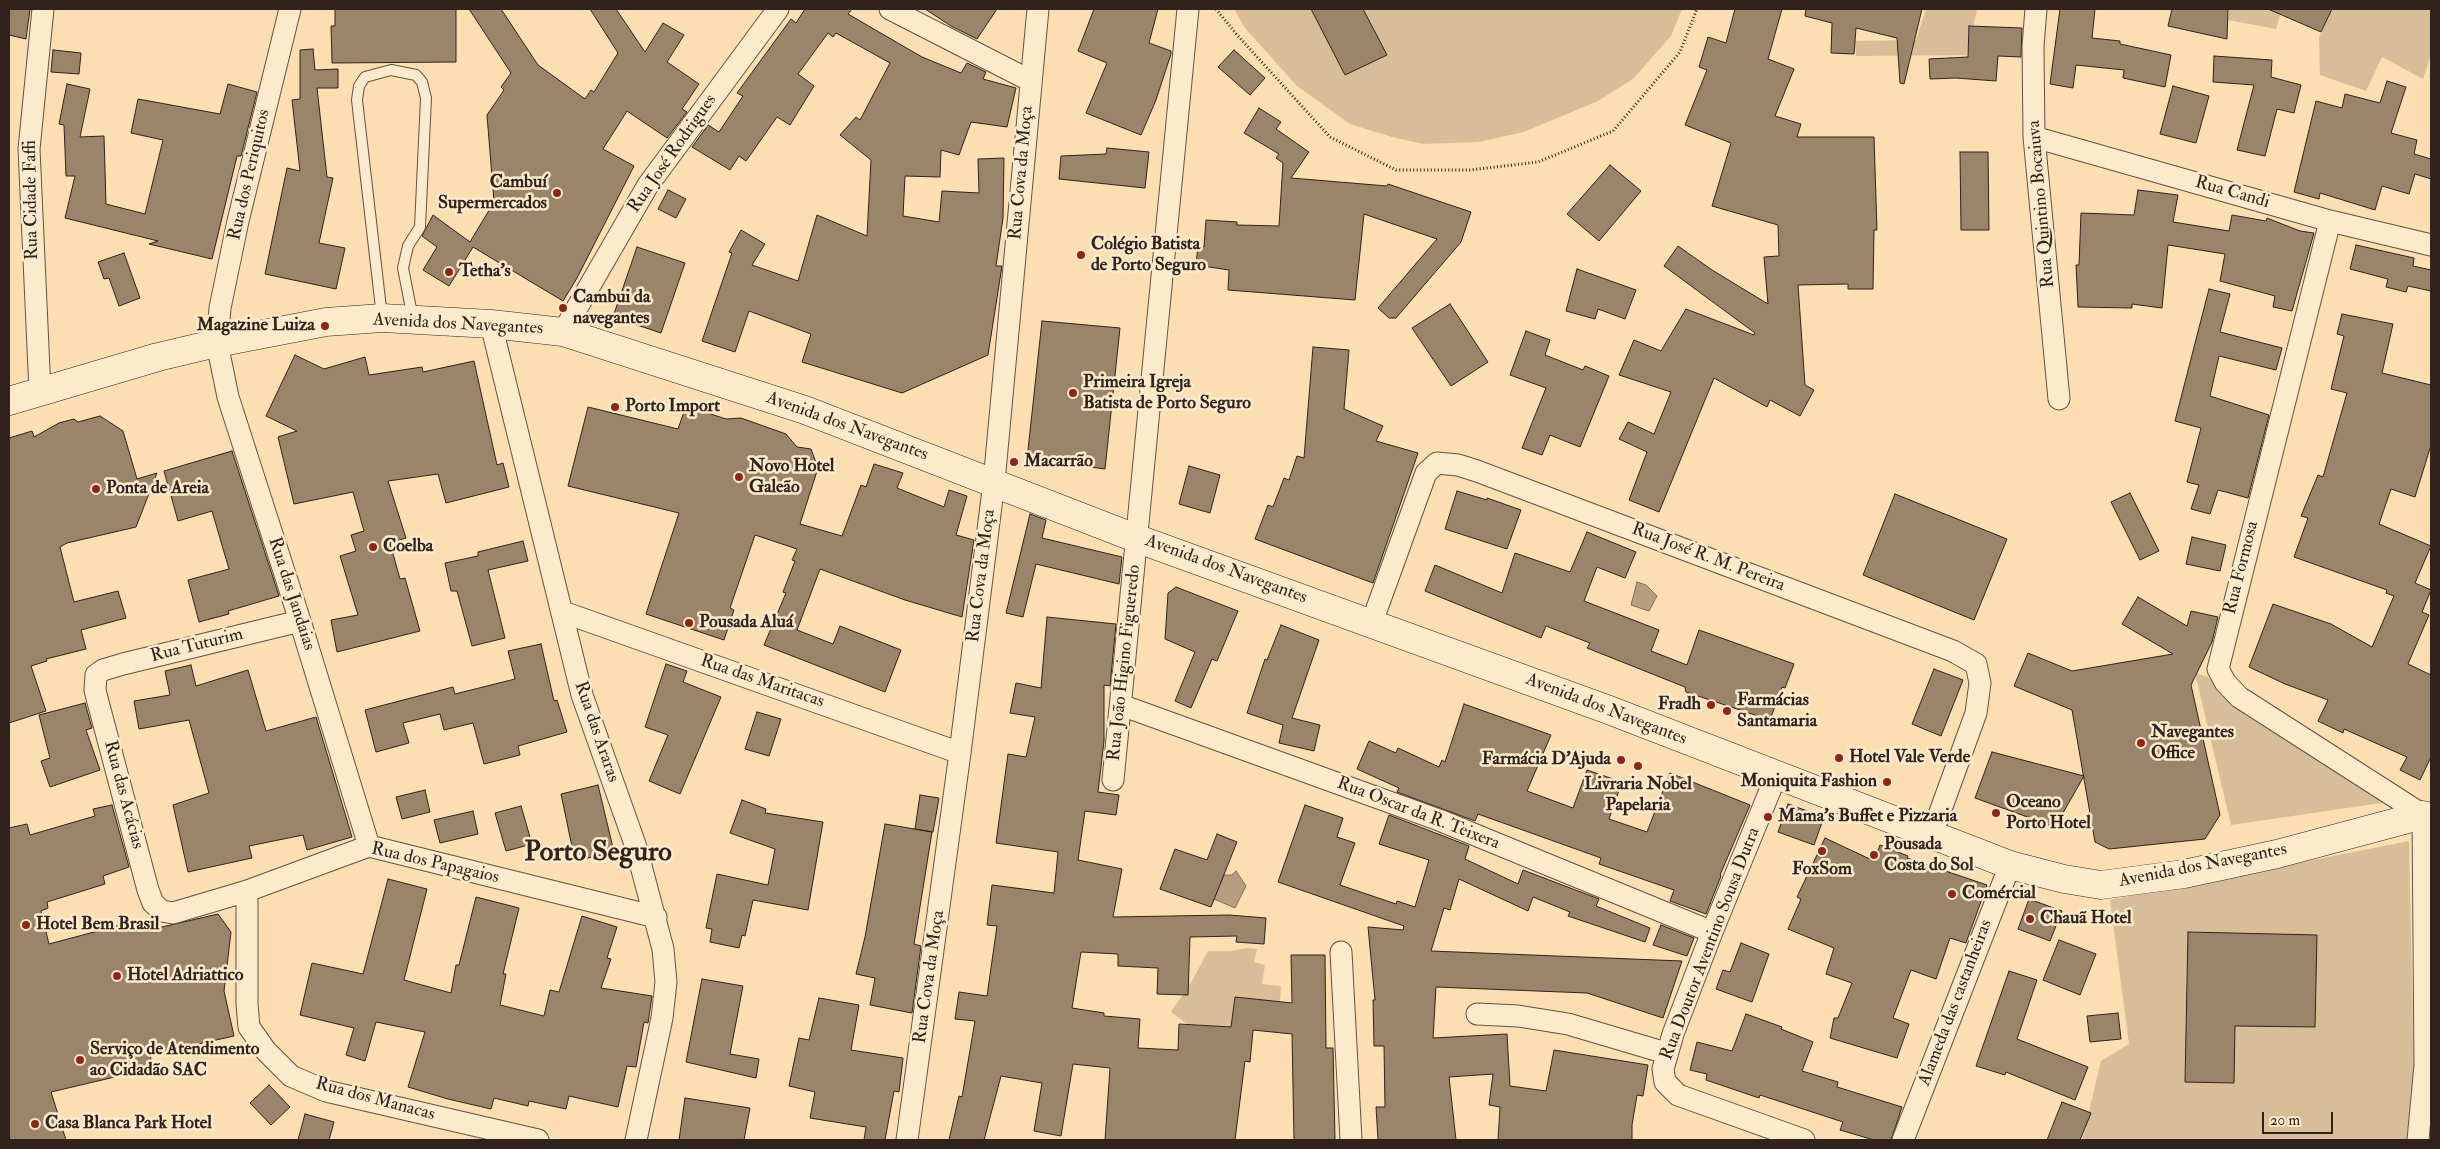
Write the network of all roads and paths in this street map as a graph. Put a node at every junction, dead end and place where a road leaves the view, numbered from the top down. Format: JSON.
{"nodes":[{"id":1,"x":43,"y":9,"type":"edge"},
{"id":2,"x":290,"y":9,"type":"edge"},
{"id":3,"x":778,"y":9,"type":"edge"},
{"id":4,"x":890,"y":9,"type":"edge"},
{"id":5,"x":1038,"y":9,"type":"edge"},
{"id":6,"x":1188,"y":9,"type":"edge"},
{"id":7,"x":1216,"y":9,"type":"edge"},
{"id":8,"x":1697,"y":9,"type":"edge"},
{"id":9,"x":2036,"y":9,"type":"edge"},
{"id":10,"x":1029,"y":80,"type":"junction"},
{"id":11,"x":2034,"y":136,"type":"junction"},
{"id":12,"x":2330,"y":221,"type":"junction"},
{"id":13,"x":2431,"y":245,"type":"edge"},
{"id":14,"x":382,"y":318,"type":"junction"},
{"id":15,"x":413,"y":321,"type":"junction"},
{"id":16,"x":491,"y":324,"type":"junction"},
{"id":17,"x":563,"y":332,"type":"junction"},
{"id":18,"x":217,"y":343,"type":"junction"},
{"id":19,"x":40,"y":392,"type":"junction"},
{"id":20,"x":2059,"y":399,"type":"dead end"},
{"id":21,"x":9,"y":401,"type":"edge"},
{"id":22,"x":994,"y":482,"type":"junction"},
{"id":23,"x":1138,"y":539,"type":"junction"},
{"id":24,"x":563,"y":612,"type":"junction"},
{"id":25,"x":300,"y":621,"type":"junction"},
{"id":26,"x":1372,"y":622,"type":"junction"},
{"id":27,"x":96,"y":675,"type":"joint"},
{"id":28,"x":1121,"y":705,"type":"junction"},
{"id":29,"x":960,"y":753,"type":"junction"},
{"id":30,"x":1776,"y":776,"type":"junction"},
{"id":31,"x":1113,"y":780,"type":"dead end"},
{"id":32,"x":2428,"y":810,"type":"edge"},
{"id":33,"x":1932,"y":834,"type":"junction"},
{"id":34,"x":369,"y":846,"type":"junction"},
{"id":35,"x":2010,"y":865,"type":"junction"},
{"id":36,"x":248,"y":891,"type":"junction"},
{"id":37,"x":162,"y":911,"type":"joint"},
{"id":38,"x":656,"y":917,"type":"junction"},
{"id":39,"x":1712,"y":932,"type":"junction"},
{"id":40,"x":1341,"y":952,"type":"dead end"},
{"id":41,"x":1477,"y":1014,"type":"dead end"},
{"id":42,"x":1666,"y":1053,"type":"junction"},
{"id":43,"x":538,"y":1140,"type":"edge"},
{"id":44,"x":636,"y":1140,"type":"edge"},
{"id":45,"x":907,"y":1140,"type":"edge"},
{"id":46,"x":1351,"y":1140,"type":"edge"},
{"id":47,"x":1804,"y":1140,"type":"edge"},
{"id":48,"x":1903,"y":1140,"type":"edge"},
{"id":49,"x":2418,"y":1140,"type":"edge"}],
"edges":[{"from":1,"to":19,"type":"street","name":"Rua Cidade Faffi"},
{"from":2,"to":18,"type":"street","name":"Rua dos Periquitos"},
{"from":3,"to":17,"type":"street","name":"Rua José Rodrigues"},
{"from":4,"to":10,"type":"street"},
{"from":5,"to":10,"type":"street","name":"Rua Cova da Moça"},
{"from":6,"to":23,"type":"street","name":"Rua João Higino Figueredo"},
{"from":7,"to":8,"type":"path"},
{"from":9,"to":11,"type":"street","name":"Rua Quintino Bocaiuva"},
{"from":10,"to":22,"type":"street","name":"Rua Cova da Moça"},
{"from":11,"to":12,"type":"street","name":"Rua Candi"},
{"from":11,"to":20,"type":"street","name":"Rua Quintino Bocaiuva"},
{"from":12,"to":13,"type":"street","name":"Rua Candi"},
{"from":12,"to":32,"type":"street","name":"Rua Formosa"},
{"from":14,"to":15,"type":"main road","name":"Avenida dos Navegantes"},
{"from":14,"to":15,"type":"lane"},
{"from":14,"to":18,"type":"main road","name":"Avenida dos Navegantes"},
{"from":15,"to":16,"type":"main road","name":"Avenida dos Navegantes"},
{"from":16,"to":17,"type":"main road","name":"Avenida dos Navegantes"},
{"from":16,"to":24,"type":"street","name":"Rua das Araras"},
{"from":17,"to":22,"type":"main road","name":"Avenida dos Navegantes"},
{"from":18,"to":19,"type":"main road","name":"Avenida dos Navegantes"},
{"from":18,"to":25,"type":"street","name":"Rua das Jandaias"},
{"from":19,"to":21,"type":"main road","name":"Avenida dos Navegantes"},
{"from":22,"to":23,"type":"main road","name":"Avenida dos Navegantes"},
{"from":22,"to":29,"type":"street","name":"Rua Cova da Moça"},
{"from":23,"to":26,"type":"main road","name":"Avenida dos Navegantes"},
{"from":23,"to":28,"type":"street","name":"Rua João Higino Figueredo"},
{"from":24,"to":29,"type":"street","name":"Rua das Maritacas"},
{"from":24,"to":38,"type":"street","name":"Rua das Araras"},
{"from":25,"to":27,"type":"street","name":"Rua Tuturim"},
{"from":25,"to":34,"type":"street","name":"Rua das Jandaias"},
{"from":26,"to":30,"type":"main road","name":"Avenida dos Navegantes"},
{"from":26,"to":33,"type":"street","name":"Rua José R. M. Pereira"},
{"from":27,"to":37,"type":"street","name":"Rua das Acácias"},
{"from":28,"to":31,"type":"street","name":"Rua João Higino Figueredo"},
{"from":28,"to":39,"type":"street","name":"Rua Oscar da R. Teixera"},
{"from":29,"to":45,"type":"street","name":"Rua Cova da Moça"},
{"from":30,"to":33,"type":"main road","name":"Avenida dos Navegantes"},
{"from":30,"to":39,"type":"street","name":"Rua Doutor Aventino Sousa Dutra"},
{"from":32,"to":35,"type":"main road","name":"Avenida dos Navegantes"},
{"from":32,"to":49,"type":"street"},
{"from":33,"to":35,"type":"main road","name":"Avenida dos Navegantes"},
{"from":34,"to":36,"type":"street","name":"Rua dos Papagaios"},
{"from":34,"to":38,"type":"street","name":"Rua dos Papagaios"},
{"from":35,"to":48,"type":"street","name":"Alameda das castanheiras"},
{"from":36,"to":37,"type":"street","name":"Rua dos Papagaios"},
{"from":36,"to":43,"type":"street","name":"Rua dos Manacas"},
{"from":38,"to":44,"type":"street","name":"Rua das Araras"},
{"from":39,"to":42,"type":"street","name":"Rua Doutor Aventino Sousa Dutra"},
{"from":40,"to":46,"type":"street"},
{"from":41,"to":42,"type":"street"},
{"from":42,"to":47,"type":"street","name":"Rua Doutor Aventino Sousa Dutra"}]}
